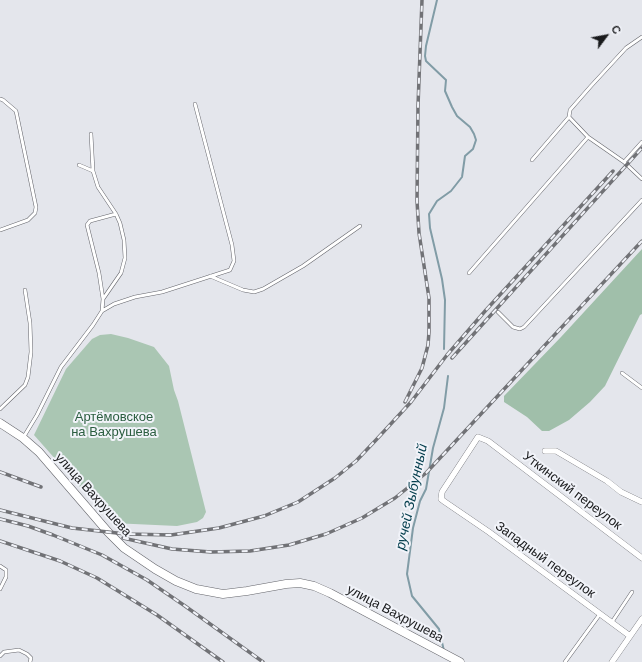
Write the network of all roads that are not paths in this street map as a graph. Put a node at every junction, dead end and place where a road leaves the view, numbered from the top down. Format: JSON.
{"nodes":[{"id":1,"x":642,"y":37,"type":"edge"},
{"id":2,"x":0,"y":99,"type":"edge"},
{"id":3,"x":195,"y":104,"type":"dead end"},
{"id":4,"x":569,"y":117,"type":"junction"},
{"id":5,"x":91,"y":134,"type":"dead end"},
{"id":6,"x":588,"y":137,"type":"junction"},
{"id":7,"x":642,"y":142,"type":"edge"},
{"id":8,"x":532,"y":160,"type":"dead end"},
{"id":9,"x":624,"y":162,"type":"junction"},
{"id":10,"x":79,"y":165,"type":"dead end"},
{"id":11,"x":93,"y":171,"type":"junction"},
{"id":12,"x":642,"y":179,"type":"edge"},
{"id":13,"x":642,"y":200,"type":"edge"},
{"id":14,"x":116,"y":214,"type":"junction"},
{"id":15,"x":360,"y":226,"type":"dead end"},
{"id":16,"x":0,"y":230,"type":"edge"},
{"id":17,"x":469,"y":273,"type":"dead end"},
{"id":18,"x":210,"y":276,"type":"junction"},
{"id":19,"x":25,"y":290,"type":"dead end"},
{"id":20,"x":102,"y":298,"type":"junction"},
{"id":21,"x":102,"y":311,"type":"junction"},
{"id":22,"x":498,"y":312,"type":"dead end"},
{"id":23,"x":622,"y":373,"type":"dead end"},
{"id":24,"x":642,"y":388,"type":"edge"},
{"id":25,"x":0,"y":409,"type":"edge"},
{"id":26,"x":0,"y":423,"type":"edge"},
{"id":27,"x":23,"y":438,"type":"junction"},
{"id":28,"x":545,"y":451,"type":"dead end"},
{"id":29,"x":445,"y":502,"type":"joint"},
{"id":30,"x":642,"y":502,"type":"edge"},
{"id":31,"x":642,"y":558,"type":"edge"},
{"id":32,"x":0,"y":566,"type":"edge"},
{"id":33,"x":0,"y":588,"type":"edge"},
{"id":34,"x":632,"y":592,"type":"dead end"},
{"id":35,"x":600,"y":614,"type":"junction"},
{"id":36,"x":642,"y":619,"type":"edge"},
{"id":37,"x":612,"y":623,"type":"junction"},
{"id":38,"x":630,"y":636,"type":"junction"},
{"id":39,"x":0,"y":656,"type":"edge"},
{"id":40,"x":30,"y":662,"type":"edge"},
{"id":41,"x":460,"y":662,"type":"edge"},
{"id":42,"x":565,"y":662,"type":"edge"},
{"id":43,"x":612,"y":662,"type":"edge"}],
"edges":[{"from":1,"to":4,"type":"lane"},
{"from":2,"to":16,"type":"lane"},
{"from":3,"to":18,"type":"lane"},
{"from":4,"to":6,"type":"lane"},
{"from":4,"to":8,"type":"lane"},
{"from":5,"to":11,"type":"lane"},
{"from":6,"to":9,"type":"lane"},
{"from":6,"to":17,"type":"lane"},
{"from":7,"to":9,"type":"lane"},
{"from":9,"to":12,"type":"lane"},
{"from":10,"to":11,"type":"lane"},
{"from":11,"to":14,"type":"lane"},
{"from":13,"to":22,"type":"lane"},
{"from":14,"to":20,"type":"lane"},
{"from":14,"to":20,"type":"lane"},
{"from":15,"to":18,"type":"lane"},
{"from":18,"to":21,"type":"lane"},
{"from":19,"to":25,"type":"lane"},
{"from":20,"to":21,"type":"lane"},
{"from":21,"to":27,"type":"lane"},
{"from":23,"to":24,"type":"lane"},
{"from":26,"to":27,"type":"main road","name":"улица Вахрушева"},
{"from":27,"to":41,"type":"main road","name":"улица Вахрушева"},
{"from":28,"to":30,"type":"street"},
{"from":29,"to":31,"type":"street","name":"Уткинский переулок"},
{"from":29,"to":35,"type":"street","name":"Западный переулок"},
{"from":32,"to":33,"type":"lane"},
{"from":34,"to":37,"type":"lane"},
{"from":35,"to":37,"type":"street","name":"Западный переулок"},
{"from":35,"to":42,"type":"lane"},
{"from":36,"to":38,"type":"street"},
{"from":37,"to":38,"type":"street","name":"Западный переулок"},
{"from":38,"to":43,"type":"street"},
{"from":39,"to":40,"type":"lane"}]}
